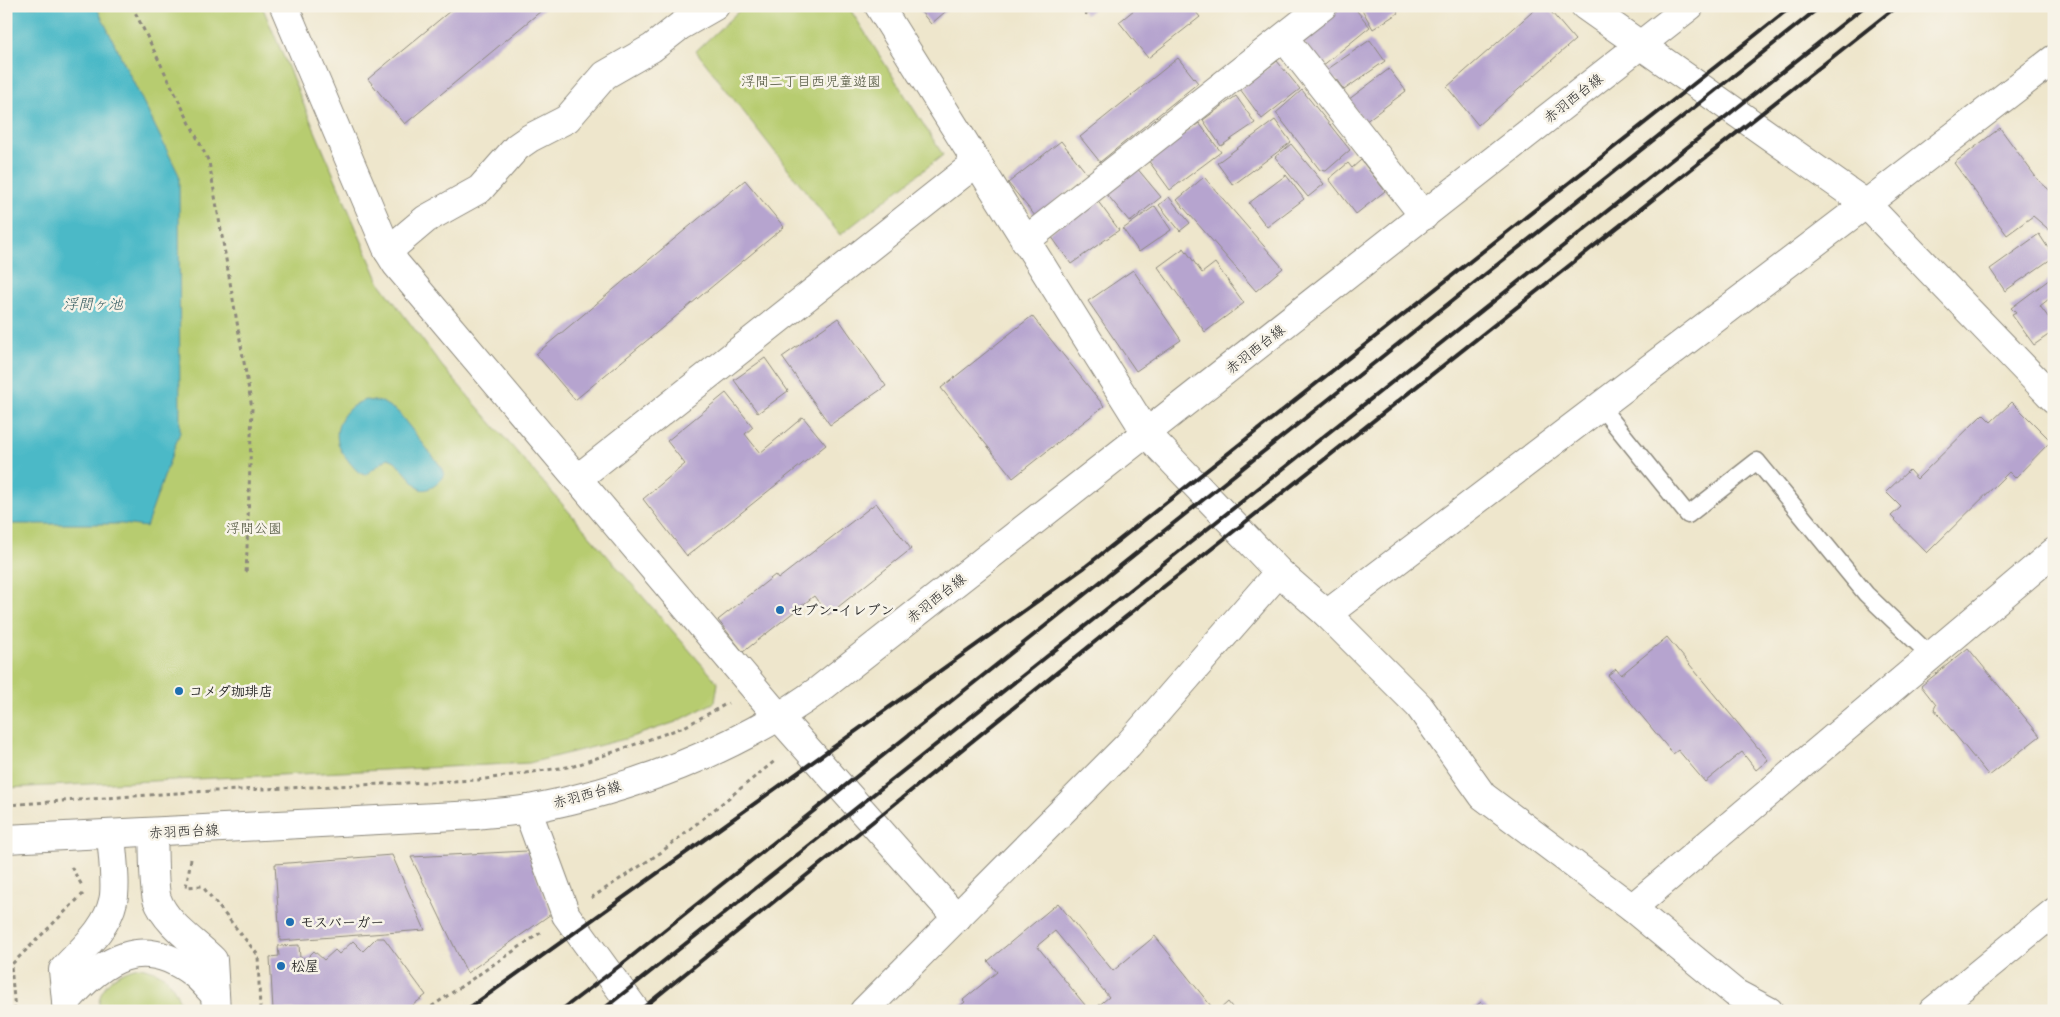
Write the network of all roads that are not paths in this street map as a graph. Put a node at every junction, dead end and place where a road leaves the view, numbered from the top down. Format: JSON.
{"nodes":[{"id":1,"x":284,"y":6,"type":"edge"},
{"id":2,"x":715,"y":6,"type":"edge"},
{"id":3,"x":879,"y":6,"type":"edge"},
{"id":4,"x":1585,"y":6,"type":"edge"},
{"id":5,"x":1690,"y":6,"type":"edge"},
{"id":6,"x":1315,"y":8,"type":"edge"},
{"id":7,"x":1284,"y":38,"type":"junction"},
{"id":8,"x":1640,"y":45,"type":"junction"},
{"id":9,"x":2054,"y":59,"type":"edge"},
{"id":10,"x":977,"y":162,"type":"junction"},
{"id":11,"x":1866,"y":204,"type":"junction"},
{"id":12,"x":1424,"y":216,"type":"junction"},
{"id":13,"x":1025,"y":241,"type":"junction"},
{"id":14,"x":388,"y":251,"type":"junction"},
{"id":15,"x":2054,"y":399,"type":"edge"},
{"id":16,"x":1600,"y":406,"type":"junction"},
{"id":17,"x":1147,"y":434,"type":"junction"},
{"id":18,"x":577,"y":479,"type":"junction"},
{"id":19,"x":2054,"y":552,"type":"edge"},
{"id":20,"x":1279,"y":572,"type":"junction"},
{"id":21,"x":1327,"y":614,"type":"junction"},
{"id":22,"x":1932,"y":656,"type":"junction"},
{"id":23,"x":778,"y":716,"type":"junction"},
{"id":24,"x":527,"y":809,"type":"junction"},
{"id":25,"x":154,"y":832,"type":"junction"},
{"id":26,"x":111,"y":834,"type":"junction"},
{"id":27,"x":6,"y":839,"type":"edge"},
{"id":28,"x":1632,"y":908,"type":"junction"},
{"id":29,"x":2054,"y":912,"type":"edge"},
{"id":30,"x":957,"y":918,"type":"junction"},
{"id":31,"x":215,"y":1003,"type":"edge"},
{"id":32,"x":66,"y":1006,"type":"edge"},
{"id":33,"x":636,"y":1011,"type":"edge"},
{"id":34,"x":864,"y":1011,"type":"edge"},
{"id":35,"x":1769,"y":1011,"type":"edge"},
{"id":36,"x":1933,"y":1011,"type":"edge"}],
"edges":[{"from":1,"to":14,"type":"street"},
{"from":2,"to":14,"type":"street"},
{"from":3,"to":10,"type":"street"},
{"from":4,"to":8,"type":"street"},
{"from":5,"to":8,"type":"street","name":"赤羽西台線"},
{"from":6,"to":7,"type":"street"},
{"from":7,"to":12,"type":"street"},
{"from":7,"to":13,"type":"street"},
{"from":8,"to":11,"type":"street"},
{"from":8,"to":12,"type":"street","name":"赤羽西台線"},
{"from":9,"to":11,"type":"street"},
{"from":10,"to":13,"type":"street"},
{"from":10,"to":18,"type":"street"},
{"from":11,"to":15,"type":"street"},
{"from":11,"to":16,"type":"street"},
{"from":12,"to":17,"type":"street","name":"赤羽西台線"},
{"from":13,"to":17,"type":"street"},
{"from":14,"to":18,"type":"street"},
{"from":16,"to":21,"type":"street"},
{"from":16,"to":22,"type":"lane"},
{"from":17,"to":20,"type":"street"},
{"from":17,"to":23,"type":"street","name":"赤羽西台線"},
{"from":18,"to":23,"type":"street"},
{"from":19,"to":22,"type":"street"},
{"from":20,"to":21,"type":"street"},
{"from":20,"to":30,"type":"street"},
{"from":21,"to":28,"type":"street"},
{"from":22,"to":28,"type":"street"},
{"from":23,"to":24,"type":"street","name":"赤羽西台線"},
{"from":23,"to":30,"type":"street"},
{"from":24,"to":25,"type":"street","name":"赤羽西台線"},
{"from":24,"to":33,"type":"street"},
{"from":25,"to":26,"type":"street","name":"赤羽西台線"},
{"from":25,"to":31,"type":"street"},
{"from":26,"to":27,"type":"street","name":"赤羽西台線"},
{"from":26,"to":32,"type":"street"},
{"from":28,"to":35,"type":"street"},
{"from":29,"to":36,"type":"street"},
{"from":30,"to":34,"type":"street"},
{"from":31,"to":32,"type":"street"}]}
